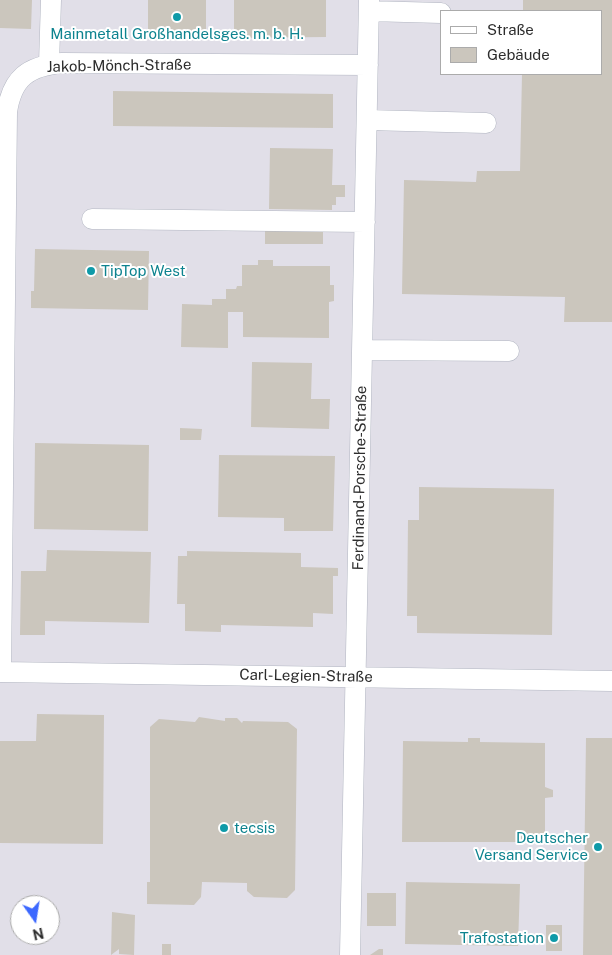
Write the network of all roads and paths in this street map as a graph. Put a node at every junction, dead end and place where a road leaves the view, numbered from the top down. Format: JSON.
{"nodes":[{"id":1,"x":51,"y":0,"type":"edge"},
{"id":2,"x":369,"y":5,"type":"edge"},
{"id":3,"x":440,"y":13,"type":"edge"},
{"id":4,"x":49,"y":64,"type":"junction"},
{"id":5,"x":368,"y":65,"type":"junction"},
{"id":6,"x":367,"y":120,"type":"junction"},
{"id":7,"x":486,"y":123,"type":"dead end"},
{"id":8,"x":92,"y":219,"type":"dead end"},
{"id":9,"x":365,"y":222,"type":"junction"},
{"id":10,"x":364,"y":350,"type":"junction"},
{"id":11,"x":509,"y":351,"type":"dead end"},
{"id":12,"x":0,"y":672,"type":"edge"},
{"id":13,"x":356,"y":677,"type":"junction"},
{"id":14,"x":612,"y":681,"type":"edge"},
{"id":15,"x":350,"y":955,"type":"edge"}],
"edges":[{"from":1,"to":4,"type":"street"},
{"from":2,"to":3,"type":"street"},
{"from":2,"to":5,"type":"street","name":"Ferdinand-Porsche-Straße"},
{"from":4,"to":5,"type":"street","name":"Jakob-Mönch-Straße"},
{"from":4,"to":12,"type":"street","name":"Jakob-Mönch-Straße"},
{"from":5,"to":6,"type":"street","name":"Ferdinand-Porsche-Straße"},
{"from":6,"to":7,"type":"street"},
{"from":6,"to":9,"type":"street","name":"Ferdinand-Porsche-Straße"},
{"from":8,"to":9,"type":"street"},
{"from":9,"to":10,"type":"street","name":"Ferdinand-Porsche-Straße"},
{"from":10,"to":11,"type":"street"},
{"from":10,"to":13,"type":"street","name":"Ferdinand-Porsche-Straße"},
{"from":12,"to":13,"type":"street","name":"Carl-Legien-Straße"},
{"from":13,"to":14,"type":"street","name":"Carl-Legien-Straße"},
{"from":13,"to":15,"type":"street","name":"Ferdinand-Porsche-Straße"}]}
